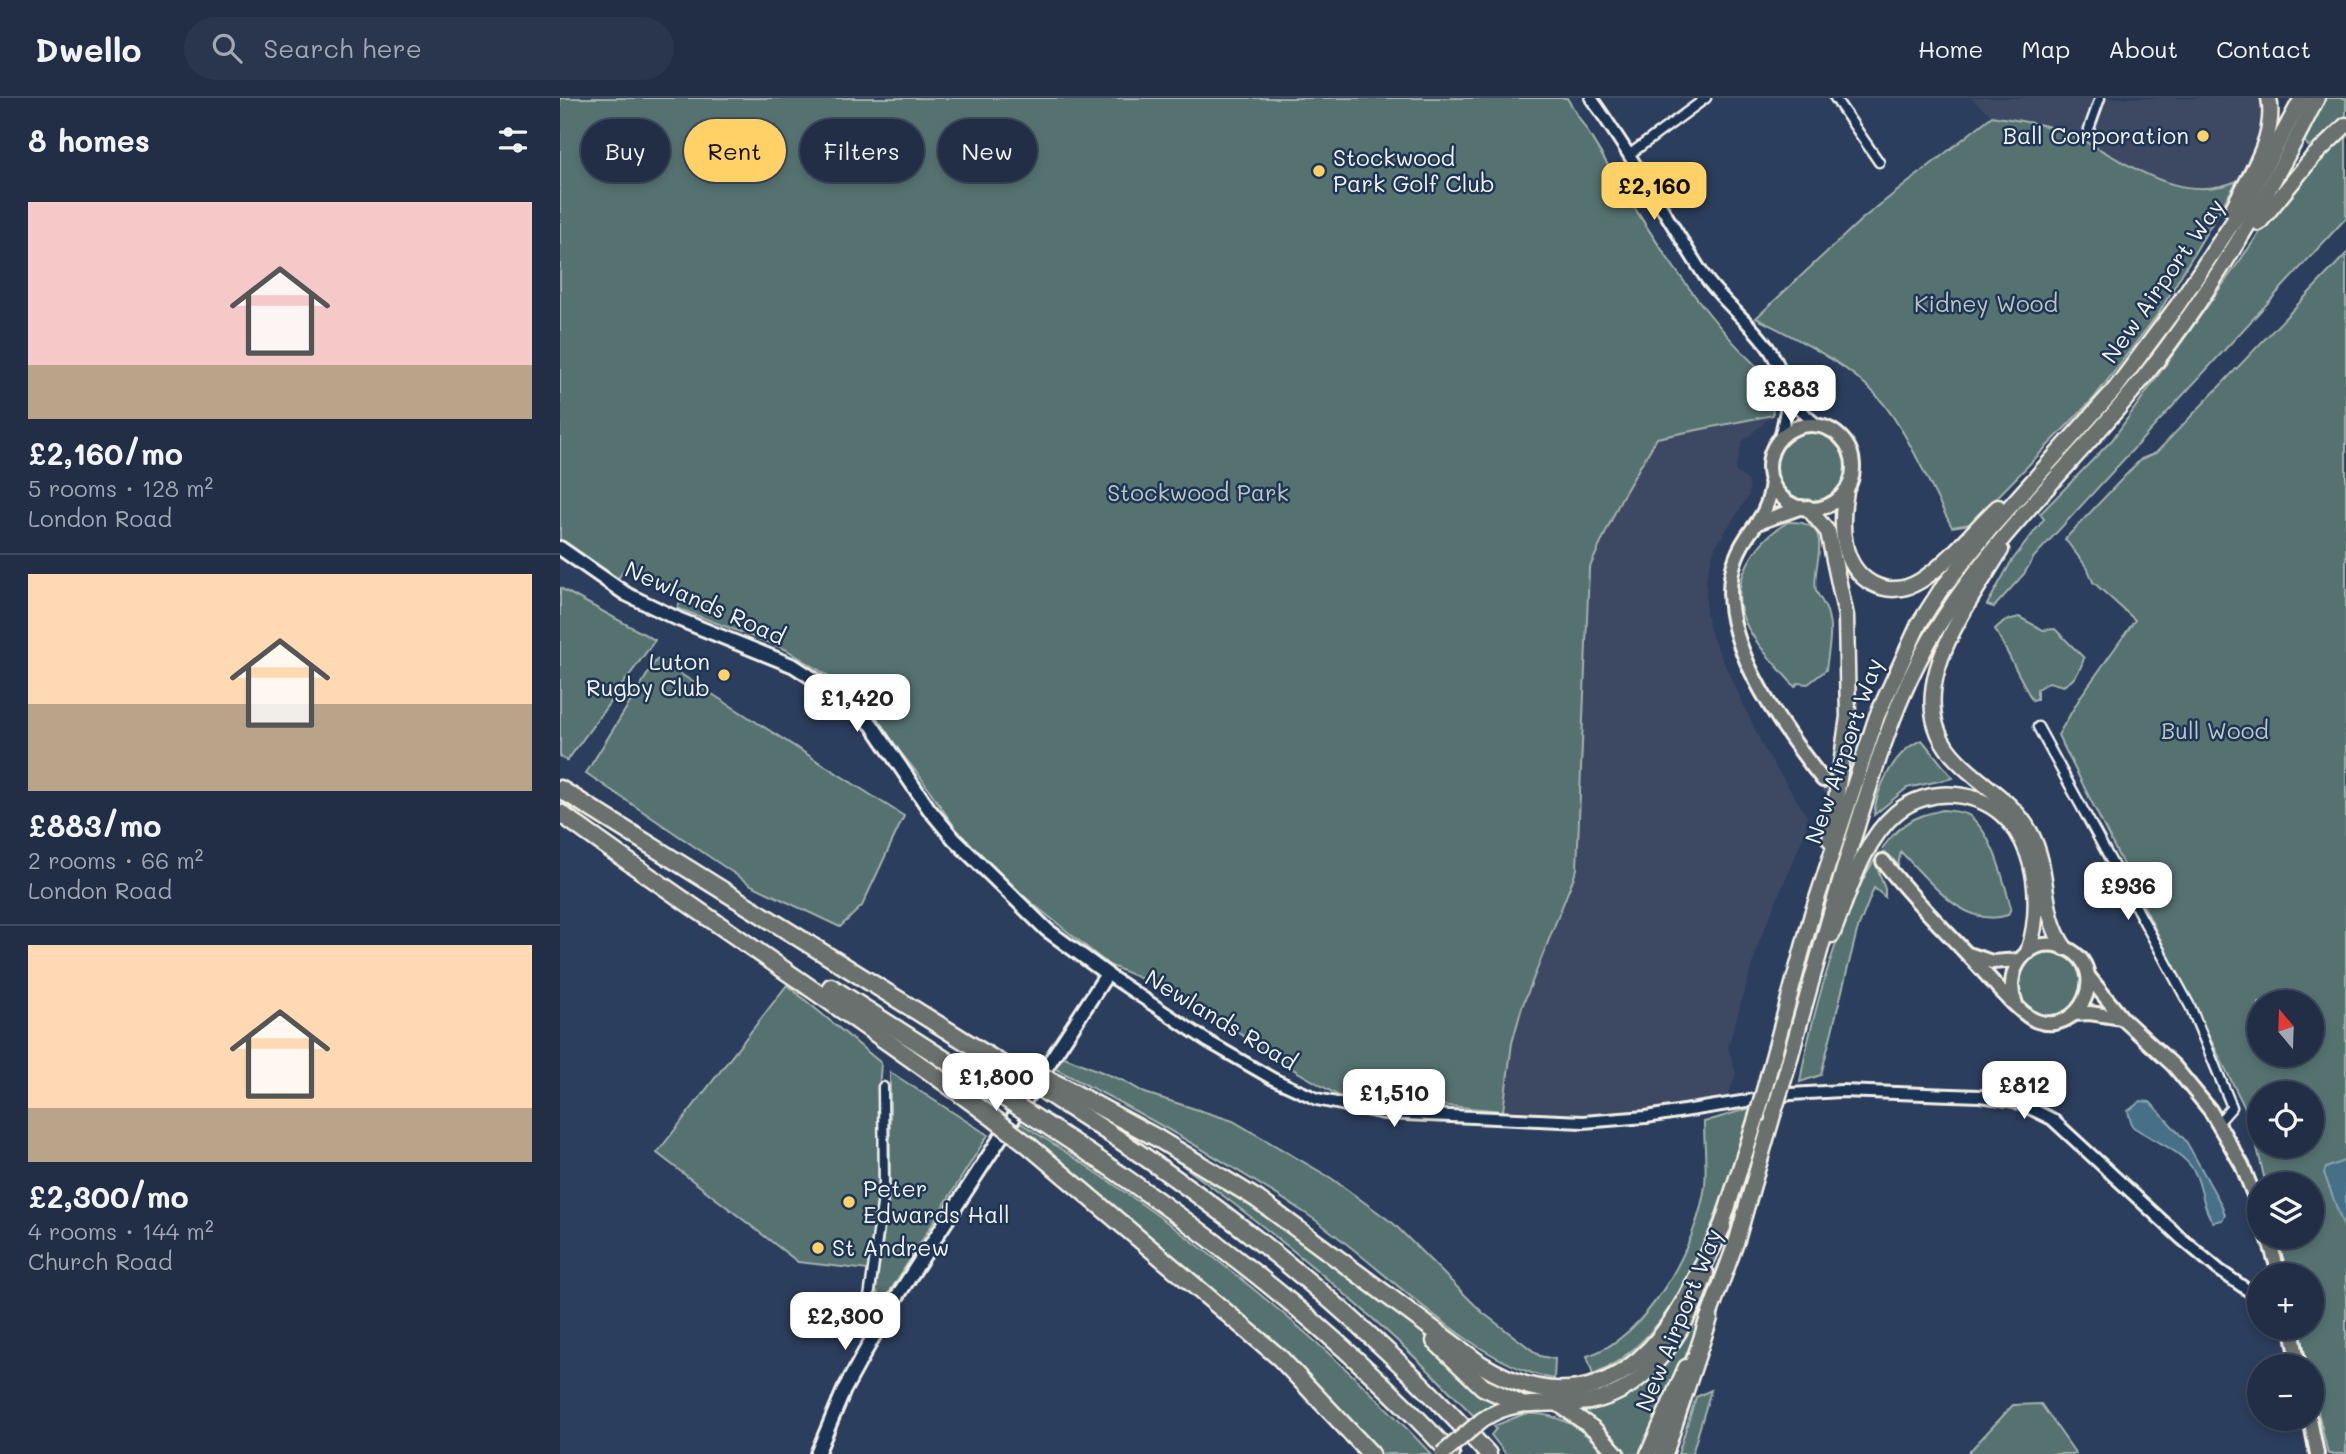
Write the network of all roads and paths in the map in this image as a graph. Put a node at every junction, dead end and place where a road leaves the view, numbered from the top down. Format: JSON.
{"nodes":[{"id":1,"x":1591,"y":98,"type":"edge"},
{"id":2,"x":1706,"y":98,"type":"edge"},
{"id":3,"x":1835,"y":98,"type":"edge"},
{"id":4,"x":2100,"y":98,"type":"edge"},
{"id":5,"x":2269,"y":98,"type":"edge"},
{"id":6,"x":2302,"y":98,"type":"edge"},
{"id":7,"x":2317,"y":98,"type":"edge"},
{"id":8,"x":2346,"y":125,"type":"edge"},
{"id":9,"x":2089,"y":129,"type":"dead end"},
{"id":10,"x":1630,"y":153,"type":"junction"},
{"id":11,"x":1879,"y":162,"type":"dead end"},
{"id":12,"x":2210,"y":259,"type":"junction"},
{"id":13,"x":2219,"y":274,"type":"junction"},
{"id":14,"x":1789,"y":397,"type":"junction"},
{"id":15,"x":1817,"y":425,"type":"junction"},
{"id":16,"x":1780,"y":439,"type":"junction"},
{"id":17,"x":2052,"y":460,"type":"junction"},
{"id":18,"x":1772,"y":482,"type":"junction"},
{"id":19,"x":1846,"y":491,"type":"junction"},
{"id":20,"x":1805,"y":508,"type":"junction"},
{"id":21,"x":2024,"y":514,"type":"junction"},
{"id":22,"x":1760,"y":522,"type":"junction"},
{"id":23,"x":560,"y":548,"type":"edge"},
{"id":24,"x":2038,"y":727,"type":"dead end"},
{"id":25,"x":1823,"y":780,"type":"tunnel mouth"},
{"id":26,"x":560,"y":789,"type":"edge"},
{"id":27,"x":565,"y":817,"type":"edge"},
{"id":28,"x":1883,"y":861,"type":"tunnel mouth"},
{"id":29,"x":1825,"y":876,"type":"junction"},
{"id":30,"x":2065,"y":948,"type":"junction"},
{"id":31,"x":1968,"y":954,"type":"junction"},
{"id":32,"x":2023,"y":956,"type":"junction"},
{"id":33,"x":1107,"y":975,"type":"junction"},
{"id":34,"x":2089,"y":977,"type":"junction"},
{"id":35,"x":1807,"y":995,"type":"junction"},
{"id":36,"x":2016,"y":1004,"type":"junction"},
{"id":37,"x":2074,"y":1014,"type":"junction"},
{"id":38,"x":2122,"y":1018,"type":"junction"},
{"id":39,"x":883,"y":1087,"type":"dead end"},
{"id":40,"x":1061,"y":1094,"type":"junction"},
{"id":41,"x":2218,"y":1123,"type":"junction"},
{"id":42,"x":2247,"y":1178,"type":"edge"},
{"id":43,"x":1722,"y":1227,"type":"junction"},
{"id":44,"x":2243,"y":1287,"type":"junction"},
{"id":45,"x":2247,"y":1287,"type":"edge"},
{"id":46,"x":2247,"y":1290,"type":"edge"},
{"id":47,"x":1385,"y":1293,"type":"junction"},
{"id":48,"x":887,"y":1312,"type":"junction"},
{"id":49,"x":1709,"y":1318,"type":"junction"},
{"id":50,"x":1555,"y":1402,"type":"junction"},
{"id":51,"x":1518,"y":1403,"type":"junction"},
{"id":52,"x":2312,"y":1431,"type":"edge"},
{"id":53,"x":817,"y":1454,"type":"edge"},
{"id":54,"x":1371,"y":1454,"type":"edge"},
{"id":55,"x":1442,"y":1454,"type":"edge"},
{"id":56,"x":1451,"y":1454,"type":"edge"},
{"id":57,"x":1488,"y":1454,"type":"edge"},
{"id":58,"x":1617,"y":1454,"type":"edge"},
{"id":59,"x":1648,"y":1454,"type":"edge"},
{"id":60,"x":1664,"y":1454,"type":"edge"},
{"id":61,"x":2317,"y":1454,"type":"edge"}],
"edges":[{"from":1,"to":10,"type":"street"},
{"from":2,"to":10,"type":"street"},
{"from":3,"to":11,"type":"street"},
{"from":4,"to":9,"type":"street"},
{"from":5,"to":12,"type":"highway"},
{"from":6,"to":12,"type":"highway","name":"New Airport Way"},
{"from":7,"to":13,"type":"highway","name":"New Airport Way"},
{"from":8,"to":13,"type":"highway"},
{"from":10,"to":14,"type":"street"},
{"from":12,"to":17,"type":"highway","name":"New Airport Way"},
{"from":13,"to":21,"type":"highway","name":"New Airport Way"},
{"from":14,"to":15,"type":"street"},
{"from":14,"to":16,"type":"street"},
{"from":15,"to":16,"type":"main road"},
{"from":15,"to":19,"type":"main road"},
{"from":16,"to":18,"type":"main road"},
{"from":17,"to":19,"type":"highway"},
{"from":17,"to":29,"type":"highway","name":"New Airport Way"},
{"from":18,"to":20,"type":"main road"},
{"from":18,"to":22,"type":"main road"},
{"from":19,"to":20,"type":"main road"},
{"from":20,"to":22,"type":"main road"},
{"from":20,"to":29,"type":"highway"},
{"from":21,"to":30,"type":"highway"},
{"from":21,"to":35,"type":"highway","name":"New Airport Way"},
{"from":22,"to":25,"type":"main road"},
{"from":23,"to":33,"type":"main road","name":"Newlands Road"},
{"from":24,"to":41,"type":"street"},
{"from":26,"to":40,"type":"highway","bridge":true},
{"from":27,"to":54,"type":"highway","bridge":true},
{"from":27,"to":56,"type":"highway","bridge":true},
{"from":28,"to":31,"type":"main road"},
{"from":29,"to":43,"type":"highway","name":"New Airport Way","bridge":true},
{"from":30,"to":32,"type":"main road"},
{"from":30,"to":34,"type":"main road"},
{"from":31,"to":32,"type":"main road"},
{"from":31,"to":36,"type":"main road"},
{"from":32,"to":35,"type":"highway"},
{"from":32,"to":36,"type":"main road"},
{"from":33,"to":44,"type":"street","name":"Newlands Road"},
{"from":33,"to":48,"type":"main road"},
{"from":34,"to":37,"type":"main road"},
{"from":34,"to":38,"type":"main road"},
{"from":35,"to":49,"type":"highway","name":"New Airport Way","bridge":true},
{"from":36,"to":37,"type":"main road"},
{"from":37,"to":38,"type":"main road"},
{"from":38,"to":41,"type":"main road"},
{"from":39,"to":48,"type":"street"},
{"from":40,"to":47,"type":"highway"},
{"from":40,"to":57,"type":"highway"},
{"from":41,"to":42,"type":"main road"},
{"from":43,"to":47,"type":"highway"},
{"from":43,"to":50,"type":"highway","name":"New Airport Way"},
{"from":44,"to":45,"type":"street"},
{"from":44,"to":46,"type":"street","name":"Newlands Road"},
{"from":47,"to":51,"type":"highway"},
{"from":48,"to":53,"type":"main road"},
{"from":49,"to":59,"type":"highway","name":"New Airport Way"},
{"from":49,"to":60,"type":"highway"},
{"from":50,"to":51,"type":"highway","name":"New Airport Way"},
{"from":50,"to":58,"type":"highway"},
{"from":51,"to":55,"type":"highway","bridge":true},
{"from":52,"to":61,"type":"main road"}]}
